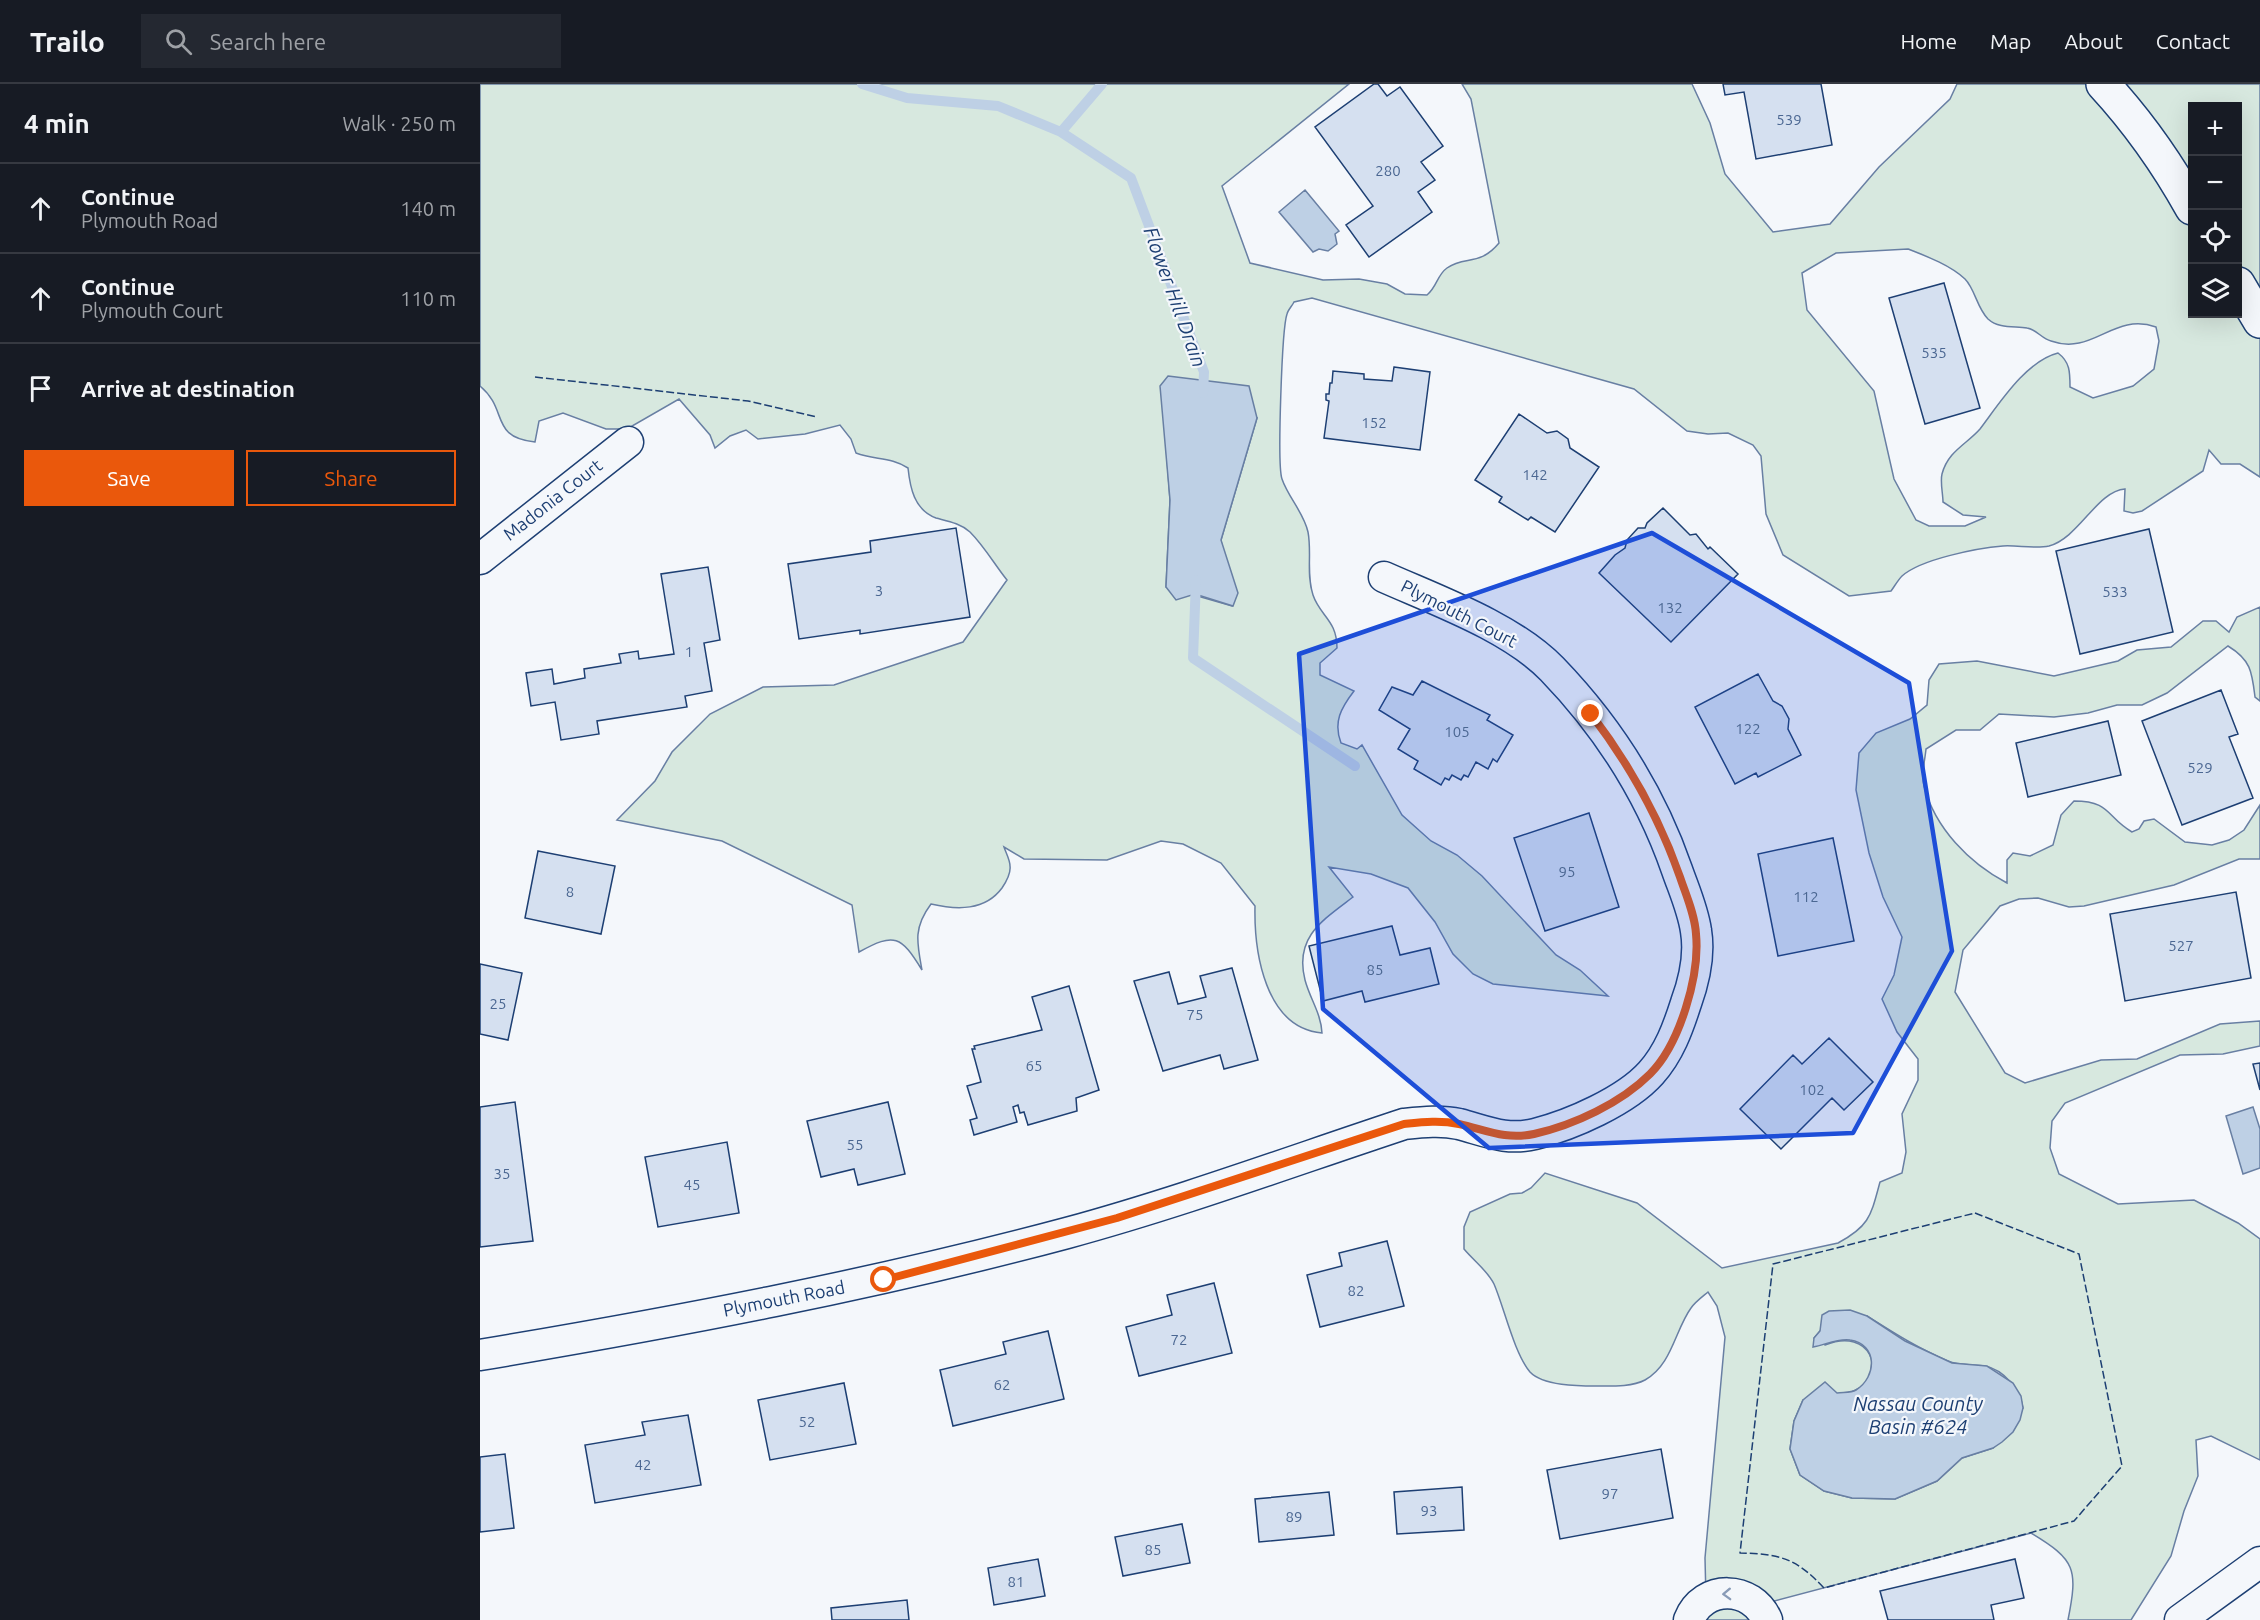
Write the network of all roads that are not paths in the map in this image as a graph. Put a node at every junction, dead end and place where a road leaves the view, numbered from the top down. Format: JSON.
{"nodes":[{"id":1,"x":2103,"y":84,"type":"edge"},
{"id":2,"x":2188,"y":199,"type":"edge"},
{"id":3,"x":2242,"y":291,"type":"edge"},
{"id":4,"x":2260,"y":321,"type":"edge"},
{"id":5,"x":628,"y":442,"type":"dead end"},
{"id":6,"x":480,"y":559,"type":"edge"},
{"id":7,"x":1384,"y":577,"type":"dead end"},
{"id":8,"x":1534,"y":1134,"type":"joint"},
{"id":9,"x":480,"y":1356,"type":"edge"},
{"id":10,"x":2260,"y":1562,"type":"edge"},
{"id":11,"x":1689,"y":1620,"type":"edge"},
{"id":12,"x":1767,"y":1620,"type":"edge"},
{"id":13,"x":2180,"y":1620,"type":"edge"}],
"edges":[{"from":1,"to":2,"type":"street"},
{"from":3,"to":4,"type":"street"},
{"from":5,"to":6,"type":"street","name":"Madonia Court"},
{"from":7,"to":8,"type":"street","name":"Plymouth Court"},
{"from":8,"to":9,"type":"street","name":"Plymouth Road"},
{"from":10,"to":13,"type":"street"},
{"from":12,"to":11,"type":"street","one_way":true}]}
